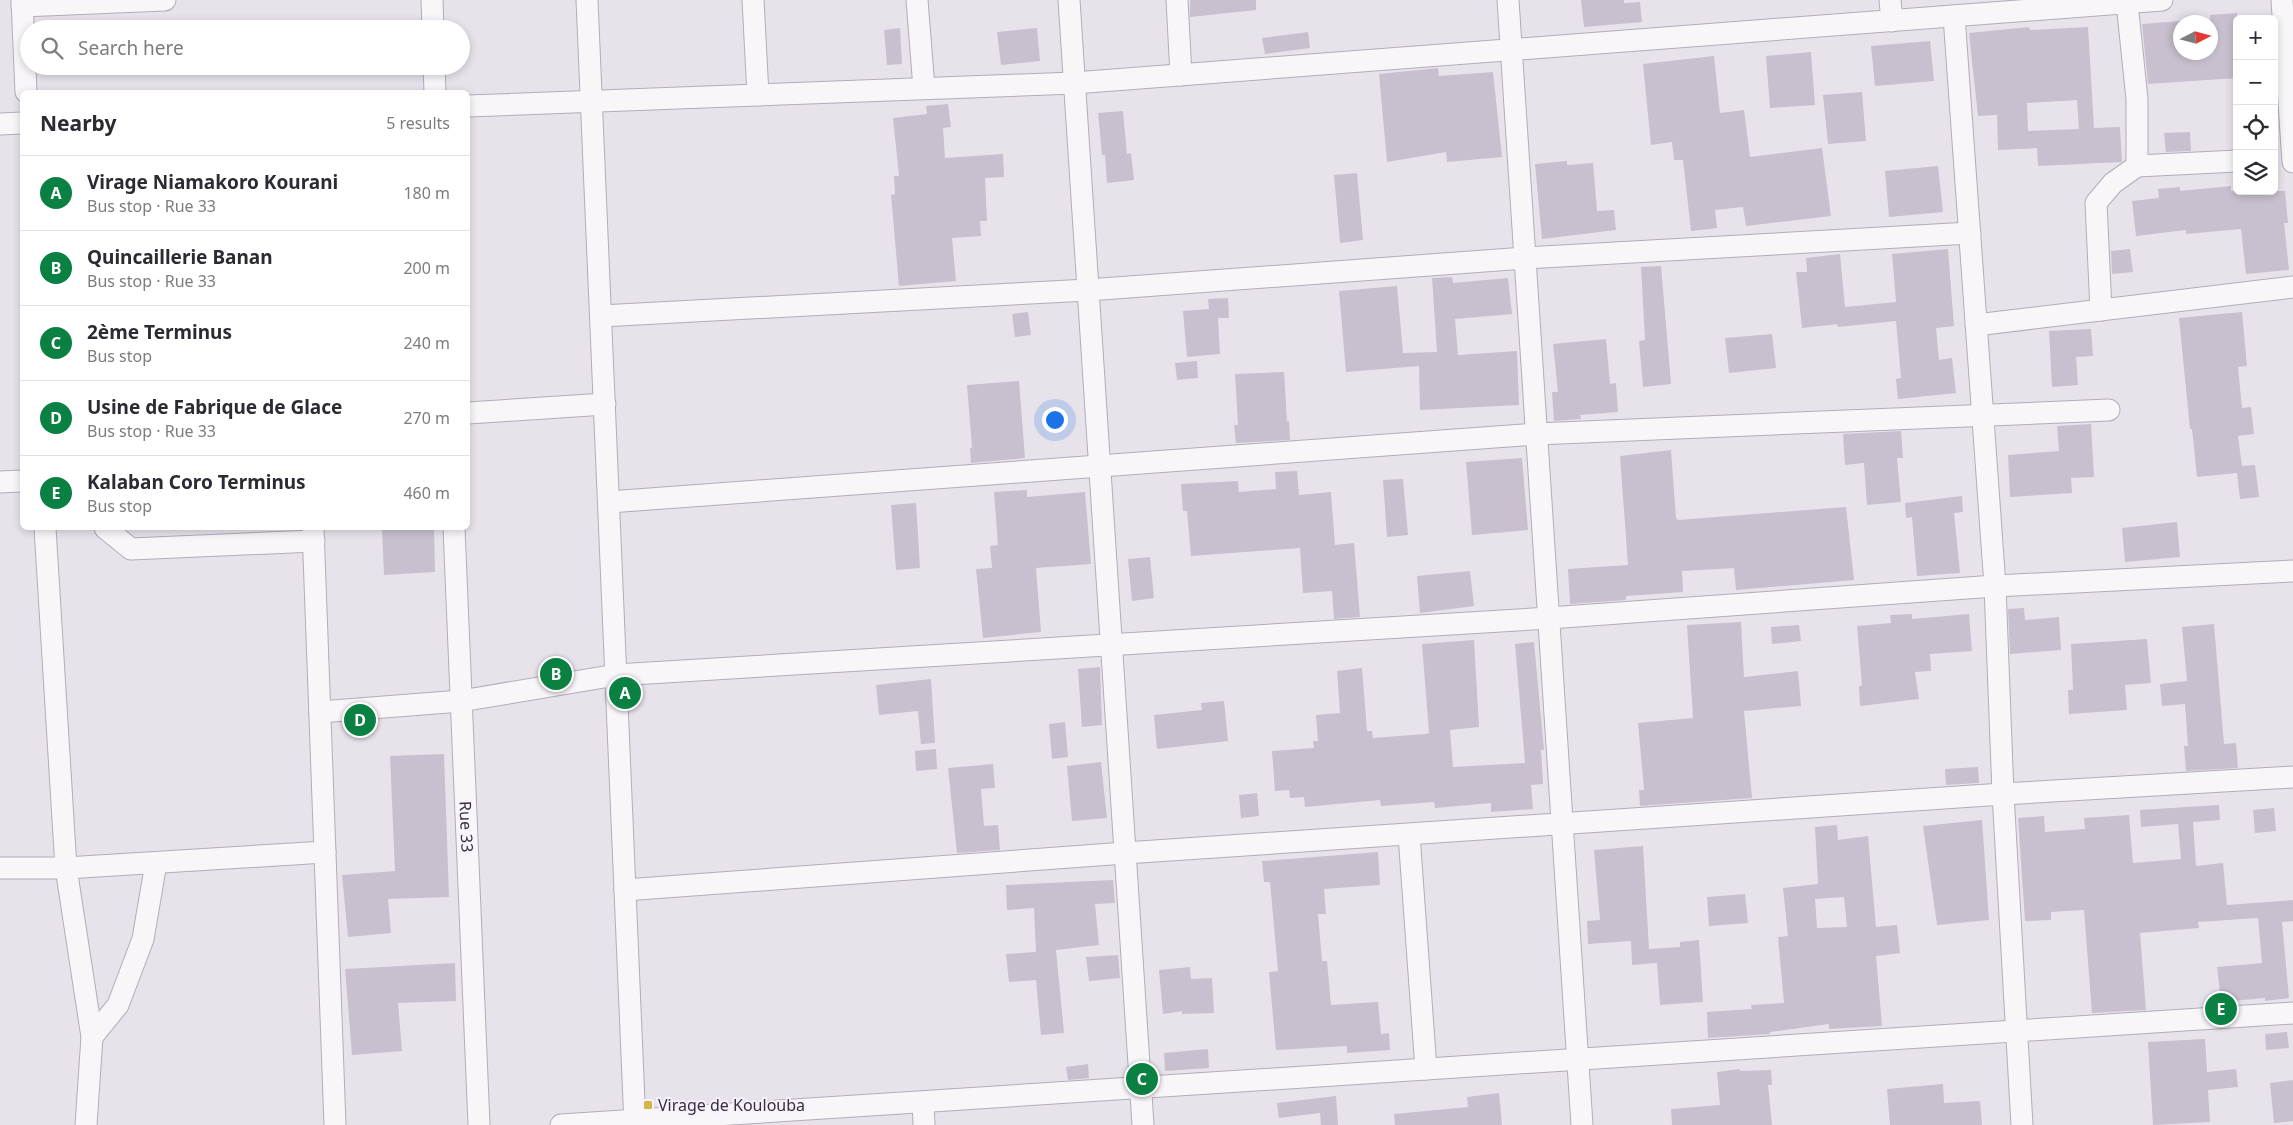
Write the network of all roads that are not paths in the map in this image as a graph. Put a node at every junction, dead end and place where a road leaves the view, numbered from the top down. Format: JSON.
{"nodes":[{"id":1,"x":165,"y":0,"type":"edge"},
{"id":2,"x":432,"y":0,"type":"edge"},
{"id":3,"x":587,"y":0,"type":"edge"},
{"id":4,"x":753,"y":0,"type":"edge"},
{"id":5,"x":917,"y":0,"type":"edge"},
{"id":6,"x":1069,"y":0,"type":"edge"},
{"id":7,"x":1177,"y":0,"type":"edge"},
{"id":8,"x":1508,"y":0,"type":"edge"},
{"id":9,"x":2162,"y":0,"type":"edge"},
{"id":10,"x":2282,"y":0,"type":"edge"},
{"id":11,"x":22,"y":3,"type":"edge"},
{"id":12,"x":2127,"y":3,"type":"junction"},
{"id":13,"x":1891,"y":10,"type":"edge"},
{"id":14,"x":1954,"y":16,"type":"junction"},
{"id":15,"x":23,"y":20,"type":"edge"},
{"id":16,"x":433,"y":20,"type":"edge"},
{"id":17,"x":1511,"y":50,"type":"junction"},
{"id":18,"x":25,"y":75,"type":"edge"},
{"id":19,"x":435,"y":75,"type":"edge"},
{"id":20,"x":1181,"y":75,"type":"junction"},
{"id":21,"x":1074,"y":83,"type":"junction"},
{"id":22,"x":924,"y":88,"type":"junction"},
{"id":23,"x":26,"y":90,"type":"edge"},
{"id":24,"x":436,"y":90,"type":"edge"},
{"id":25,"x":758,"y":95,"type":"junction"},
{"id":26,"x":592,"y":101,"type":"junction"},
{"id":27,"x":470,"y":106,"type":"edge"},
{"id":28,"x":20,"y":123,"type":"edge"},
{"id":29,"x":0,"y":124,"type":"edge"},
{"id":30,"x":2293,"y":159,"type":"edge"},
{"id":31,"x":2278,"y":160,"type":"edge"},
{"id":32,"x":2233,"y":161,"type":"edge"},
{"id":33,"x":2293,"y":162,"type":"edge"},
{"id":34,"x":2137,"y":166,"type":"junction"},
{"id":35,"x":1970,"y":233,"type":"junction"},
{"id":36,"x":1525,"y":258,"type":"junction"},
{"id":37,"x":2293,"y":287,"type":"edge"},
{"id":38,"x":1088,"y":290,"type":"junction"},
{"id":39,"x":2101,"y":310,"type":"junction"},
{"id":40,"x":601,"y":316,"type":"junction"},
{"id":41,"x":1976,"y":325,"type":"junction"},
{"id":42,"x":605,"y":404,"type":"junction"},
{"id":43,"x":2109,"y":410,"type":"dead end"},
{"id":44,"x":470,"y":413,"type":"edge"},
{"id":45,"x":1981,"y":415,"type":"junction"},
{"id":46,"x":1536,"y":434,"type":"junction"},
{"id":47,"x":1099,"y":466,"type":"junction"},
{"id":48,"x":20,"y":481,"type":"edge"},
{"id":49,"x":0,"y":482,"type":"edge"},
{"id":50,"x":609,"y":502,"type":"junction"},
{"id":51,"x":45,"y":530,"type":"edge"},
{"id":52,"x":107,"y":530,"type":"edge"},
{"id":53,"x":454,"y":530,"type":"edge"},
{"id":54,"x":313,"y":534,"type":"edge"},
{"id":55,"x":2293,"y":571,"type":"edge"},
{"id":56,"x":1995,"y":586,"type":"junction"},
{"id":57,"x":1549,"y":618,"type":"junction"},
{"id":58,"x":1111,"y":644,"type":"junction"},
{"id":59,"x":616,"y":674,"type":"junction"},
{"id":60,"x":461,"y":701,"type":"junction"},
{"id":61,"x":320,"y":712,"type":"junction"},
{"id":62,"x":2293,"y":777,"type":"edge"},
{"id":63,"x":2003,"y":794,"type":"junction"},
{"id":64,"x":1563,"y":825,"type":"junction"},
{"id":65,"x":1408,"y":835,"type":"junction"},
{"id":66,"x":325,"y":852,"type":"junction"},
{"id":67,"x":1125,"y":853,"type":"junction"},
{"id":68,"x":156,"y":863,"type":"junction"},
{"id":69,"x":0,"y":868,"type":"edge"},
{"id":70,"x":66,"y":868,"type":"junction"},
{"id":71,"x":625,"y":890,"type":"junction"},
{"id":72,"x":2293,"y":1013,"type":"edge"},
{"id":73,"x":2016,"y":1031,"type":"junction"},
{"id":74,"x":92,"y":1037,"type":"junction"},
{"id":75,"x":1578,"y":1059,"type":"junction"},
{"id":76,"x":1426,"y":1069,"type":"junction"},
{"id":77,"x":1140,"y":1087,"type":"junction"},
{"id":78,"x":923,"y":1102,"type":"junction"},
{"id":79,"x":635,"y":1122,"type":"edge"},
{"id":80,"x":86,"y":1125,"type":"edge"},
{"id":81,"x":335,"y":1125,"type":"edge"},
{"id":82,"x":479,"y":1125,"type":"edge"},
{"id":83,"x":561,"y":1125,"type":"edge"},
{"id":84,"x":924,"y":1125,"type":"edge"},
{"id":85,"x":1143,"y":1125,"type":"edge"},
{"id":86,"x":1582,"y":1125,"type":"edge"},
{"id":87,"x":2022,"y":1125,"type":"edge"}],
"edges":[{"from":1,"to":11,"type":"street"},
{"from":2,"to":16,"type":"street"},
{"from":3,"to":26,"type":"street"},
{"from":4,"to":25,"type":"street"},
{"from":5,"to":22,"type":"street"},
{"from":6,"to":21,"type":"street"},
{"from":7,"to":20,"type":"street"},
{"from":8,"to":17,"type":"street"},
{"from":9,"to":12,"type":"street"},
{"from":10,"to":30,"type":"street"},
{"from":11,"to":15,"type":"street"},
{"from":12,"to":14,"type":"street"},
{"from":12,"to":34,"type":"street"},
{"from":13,"to":14,"type":"street"},
{"from":13,"to":17,"type":"street"},
{"from":14,"to":35,"type":"street"},
{"from":17,"to":20,"type":"street"},
{"from":17,"to":36,"type":"street"},
{"from":18,"to":23,"type":"street"},
{"from":19,"to":24,"type":"street"},
{"from":20,"to":21,"type":"street"},
{"from":21,"to":22,"type":"street"},
{"from":21,"to":38,"type":"street"},
{"from":22,"to":25,"type":"street"},
{"from":25,"to":26,"type":"street"},
{"from":26,"to":27,"type":"street"},
{"from":26,"to":40,"type":"street"},
{"from":28,"to":29,"type":"street"},
{"from":30,"to":31,"type":"street"},
{"from":30,"to":33,"type":"street"},
{"from":32,"to":34,"type":"street"},
{"from":34,"to":39,"type":"street"},
{"from":35,"to":36,"type":"street"},
{"from":35,"to":41,"type":"street"},
{"from":36,"to":38,"type":"street"},
{"from":36,"to":46,"type":"street"},
{"from":37,"to":39,"type":"street"},
{"from":38,"to":40,"type":"street"},
{"from":38,"to":47,"type":"street"},
{"from":39,"to":41,"type":"street"},
{"from":40,"to":42,"type":"street"},
{"from":41,"to":45,"type":"street"},
{"from":42,"to":44,"type":"street"},
{"from":42,"to":50,"type":"street"},
{"from":43,"to":45,"type":"street"},
{"from":45,"to":46,"type":"street"},
{"from":45,"to":56,"type":"street"},
{"from":46,"to":47,"type":"street"},
{"from":46,"to":57,"type":"street"},
{"from":47,"to":50,"type":"street"},
{"from":47,"to":58,"type":"street"},
{"from":48,"to":49,"type":"street"},
{"from":50,"to":59,"type":"street"},
{"from":51,"to":70,"type":"street"},
{"from":52,"to":54,"type":"street"},
{"from":53,"to":60,"type":"street","name":"Rue 33"},
{"from":54,"to":61,"type":"street"},
{"from":55,"to":56,"type":"street"},
{"from":56,"to":57,"type":"street"},
{"from":56,"to":63,"type":"street"},
{"from":57,"to":58,"type":"street"},
{"from":57,"to":64,"type":"street"},
{"from":58,"to":59,"type":"street"},
{"from":58,"to":67,"type":"street"},
{"from":59,"to":60,"type":"street"},
{"from":59,"to":71,"type":"street"},
{"from":60,"to":61,"type":"street"},
{"from":60,"to":82,"type":"street","name":"Rue 33"},
{"from":61,"to":66,"type":"street"},
{"from":62,"to":63,"type":"street"},
{"from":63,"to":64,"type":"street"},
{"from":63,"to":73,"type":"street"},
{"from":64,"to":65,"type":"street"},
{"from":64,"to":75,"type":"street"},
{"from":65,"to":67,"type":"street"},
{"from":65,"to":76,"type":"street"},
{"from":66,"to":68,"type":"street"},
{"from":66,"to":81,"type":"street"},
{"from":67,"to":71,"type":"street"},
{"from":67,"to":77,"type":"street"},
{"from":68,"to":70,"type":"street"},
{"from":68,"to":74,"type":"street"},
{"from":69,"to":70,"type":"street"},
{"from":70,"to":74,"type":"street"},
{"from":71,"to":79,"type":"street"},
{"from":72,"to":73,"type":"street"},
{"from":73,"to":75,"type":"street"},
{"from":73,"to":87,"type":"street"},
{"from":74,"to":80,"type":"street"},
{"from":75,"to":76,"type":"street"},
{"from":75,"to":86,"type":"street"},
{"from":76,"to":77,"type":"street"},
{"from":77,"to":78,"type":"street"},
{"from":77,"to":85,"type":"street"},
{"from":78,"to":79,"type":"street"},
{"from":78,"to":84,"type":"street"},
{"from":79,"to":83,"type":"street"}]}
